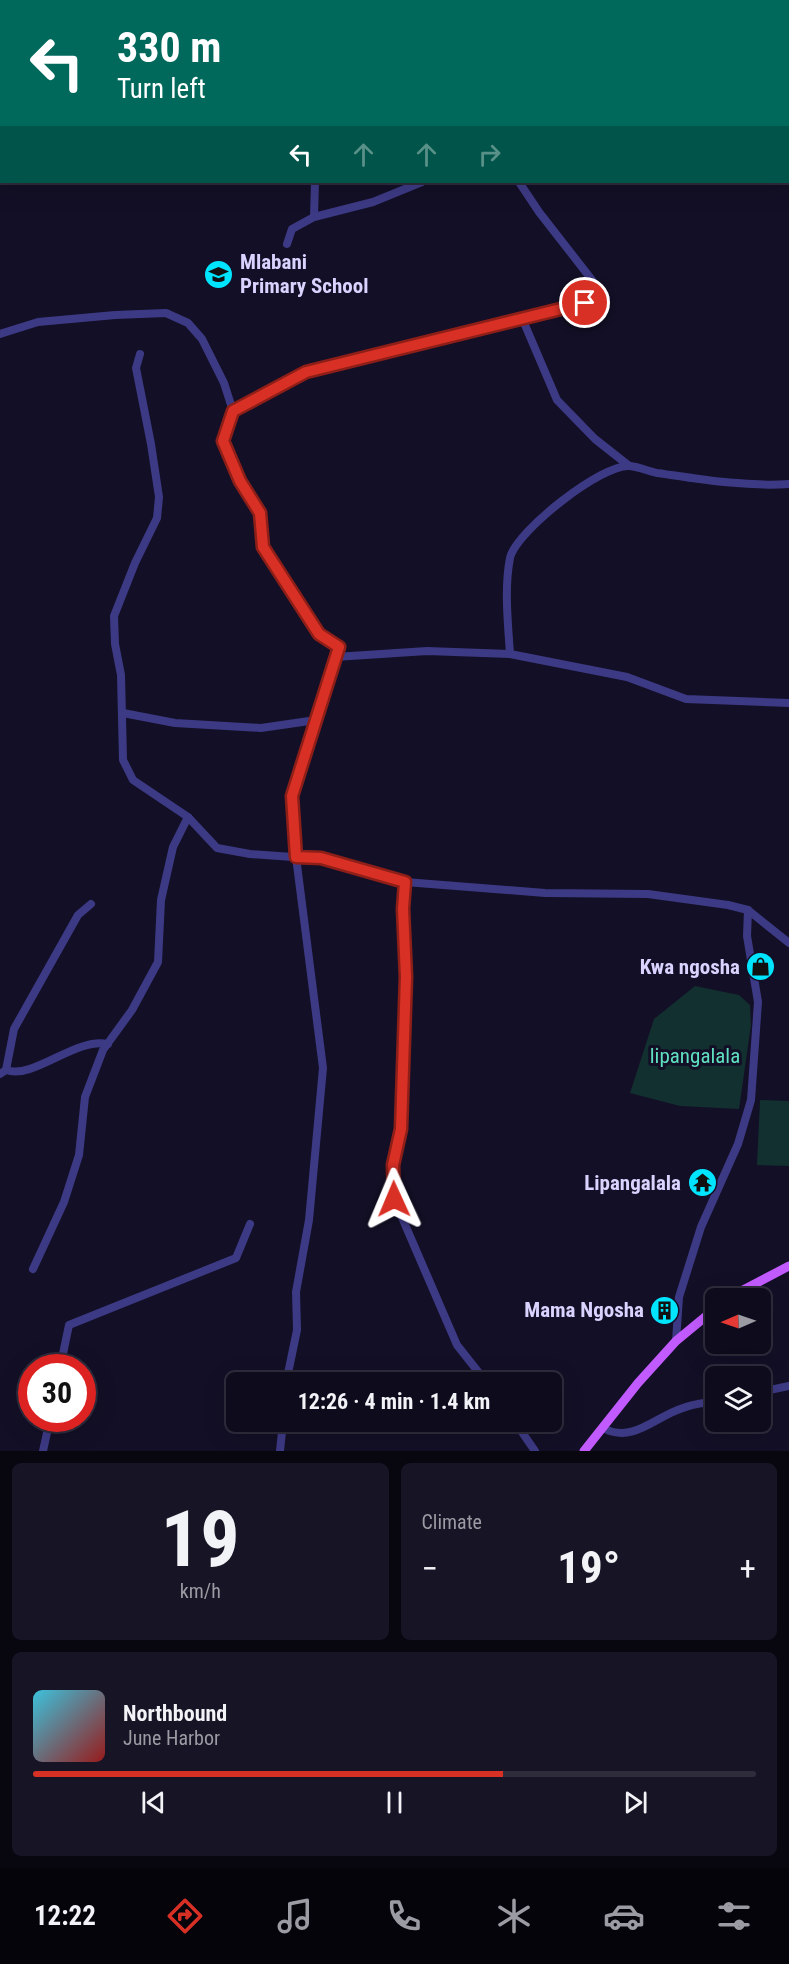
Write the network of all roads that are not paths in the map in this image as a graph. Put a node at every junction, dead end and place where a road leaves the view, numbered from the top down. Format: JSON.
{"nodes":[{"id":1,"x":315,"y":183,"type":"edge"},
{"id":2,"x":420,"y":183,"type":"edge"},
{"id":3,"x":520,"y":183,"type":"edge"},
{"id":4,"x":314,"y":217,"type":"junction"},
{"id":5,"x":287,"y":244,"type":"dead end"},
{"id":6,"x":522,"y":318,"type":"junction"},
{"id":7,"x":0,"y":334,"type":"edge"},
{"id":8,"x":140,"y":354,"type":"dead end"},
{"id":9,"x":233,"y":411,"type":"junction"},
{"id":10,"x":628,"y":465,"type":"junction"},
{"id":11,"x":789,"y":484,"type":"edge"},
{"id":12,"x":510,"y":654,"type":"junction"},
{"id":13,"x":335,"y":657,"type":"junction"},
{"id":14,"x":789,"y":702,"type":"edge"},
{"id":15,"x":123,"y":713,"type":"junction"},
{"id":16,"x":316,"y":720,"type":"junction"},
{"id":17,"x":188,"y":817,"type":"junction"},
{"id":18,"x":296,"y":857,"type":"junction"},
{"id":19,"x":405,"y":882,"type":"junction"},
{"id":20,"x":91,"y":904,"type":"dead end"},
{"id":21,"x":748,"y":910,"type":"junction"},
{"id":22,"x":789,"y":943,"type":"edge"},
{"id":23,"x":108,"y":1044,"type":"junction"},
{"id":24,"x":3,"y":1072,"type":"edge"},
{"id":25,"x":250,"y":1224,"type":"dead end"},
{"id":26,"x":789,"y":1266,"type":"edge"},
{"id":27,"x":33,"y":1269,"type":"dead end"},
{"id":28,"x":747,"y":1288,"type":"edge"},
{"id":29,"x":705,"y":1317,"type":"edge"},
{"id":30,"x":676,"y":1341,"type":"junction"},
{"id":31,"x":63,"y":1354,"type":"edge"},
{"id":32,"x":288,"y":1372,"type":"edge"},
{"id":33,"x":478,"y":1372,"type":"edge"},
{"id":34,"x":789,"y":1386,"type":"edge"},
{"id":35,"x":771,"y":1390,"type":"edge"},
{"id":36,"x":705,"y":1403,"type":"edge"},
{"id":37,"x":605,"y":1429,"type":"junction"},
{"id":38,"x":47,"y":1432,"type":"edge"},
{"id":39,"x":283,"y":1432,"type":"edge"},
{"id":40,"x":522,"y":1432,"type":"edge"},
{"id":41,"x":43,"y":1451,"type":"edge"},
{"id":42,"x":280,"y":1451,"type":"edge"},
{"id":43,"x":534,"y":1451,"type":"edge"},
{"id":44,"x":584,"y":1451,"type":"edge"}],
"edges":[{"from":1,"to":4,"type":"street"},
{"from":2,"to":4,"type":"street"},
{"from":3,"to":6,"type":"street"},
{"from":4,"to":5,"type":"street"},
{"from":6,"to":9,"type":"street"},
{"from":6,"to":10,"type":"street"},
{"from":7,"to":9,"type":"street"},
{"from":8,"to":15,"type":"street"},
{"from":9,"to":13,"type":"street"},
{"from":10,"to":11,"type":"street"},
{"from":10,"to":12,"type":"street"},
{"from":12,"to":13,"type":"street"},
{"from":12,"to":14,"type":"street"},
{"from":13,"to":16,"type":"street"},
{"from":15,"to":16,"type":"street"},
{"from":15,"to":17,"type":"street"},
{"from":16,"to":18,"type":"street"},
{"from":17,"to":18,"type":"street"},
{"from":17,"to":23,"type":"street"},
{"from":18,"to":19,"type":"street"},
{"from":18,"to":32,"type":"street"},
{"from":19,"to":21,"type":"street"},
{"from":19,"to":33,"type":"street"},
{"from":20,"to":24,"type":"street"},
{"from":21,"to":22,"type":"street"},
{"from":21,"to":30,"type":"street"},
{"from":23,"to":24,"type":"street"},
{"from":23,"to":27,"type":"street"},
{"from":25,"to":31,"type":"street"},
{"from":26,"to":28,"type":"main road"},
{"from":29,"to":30,"type":"main road"},
{"from":30,"to":37,"type":"main road"},
{"from":34,"to":35,"type":"street"},
{"from":36,"to":37,"type":"street"},
{"from":37,"to":44,"type":"main road"},
{"from":38,"to":41,"type":"street"},
{"from":39,"to":42,"type":"street"},
{"from":40,"to":43,"type":"street"}]}
